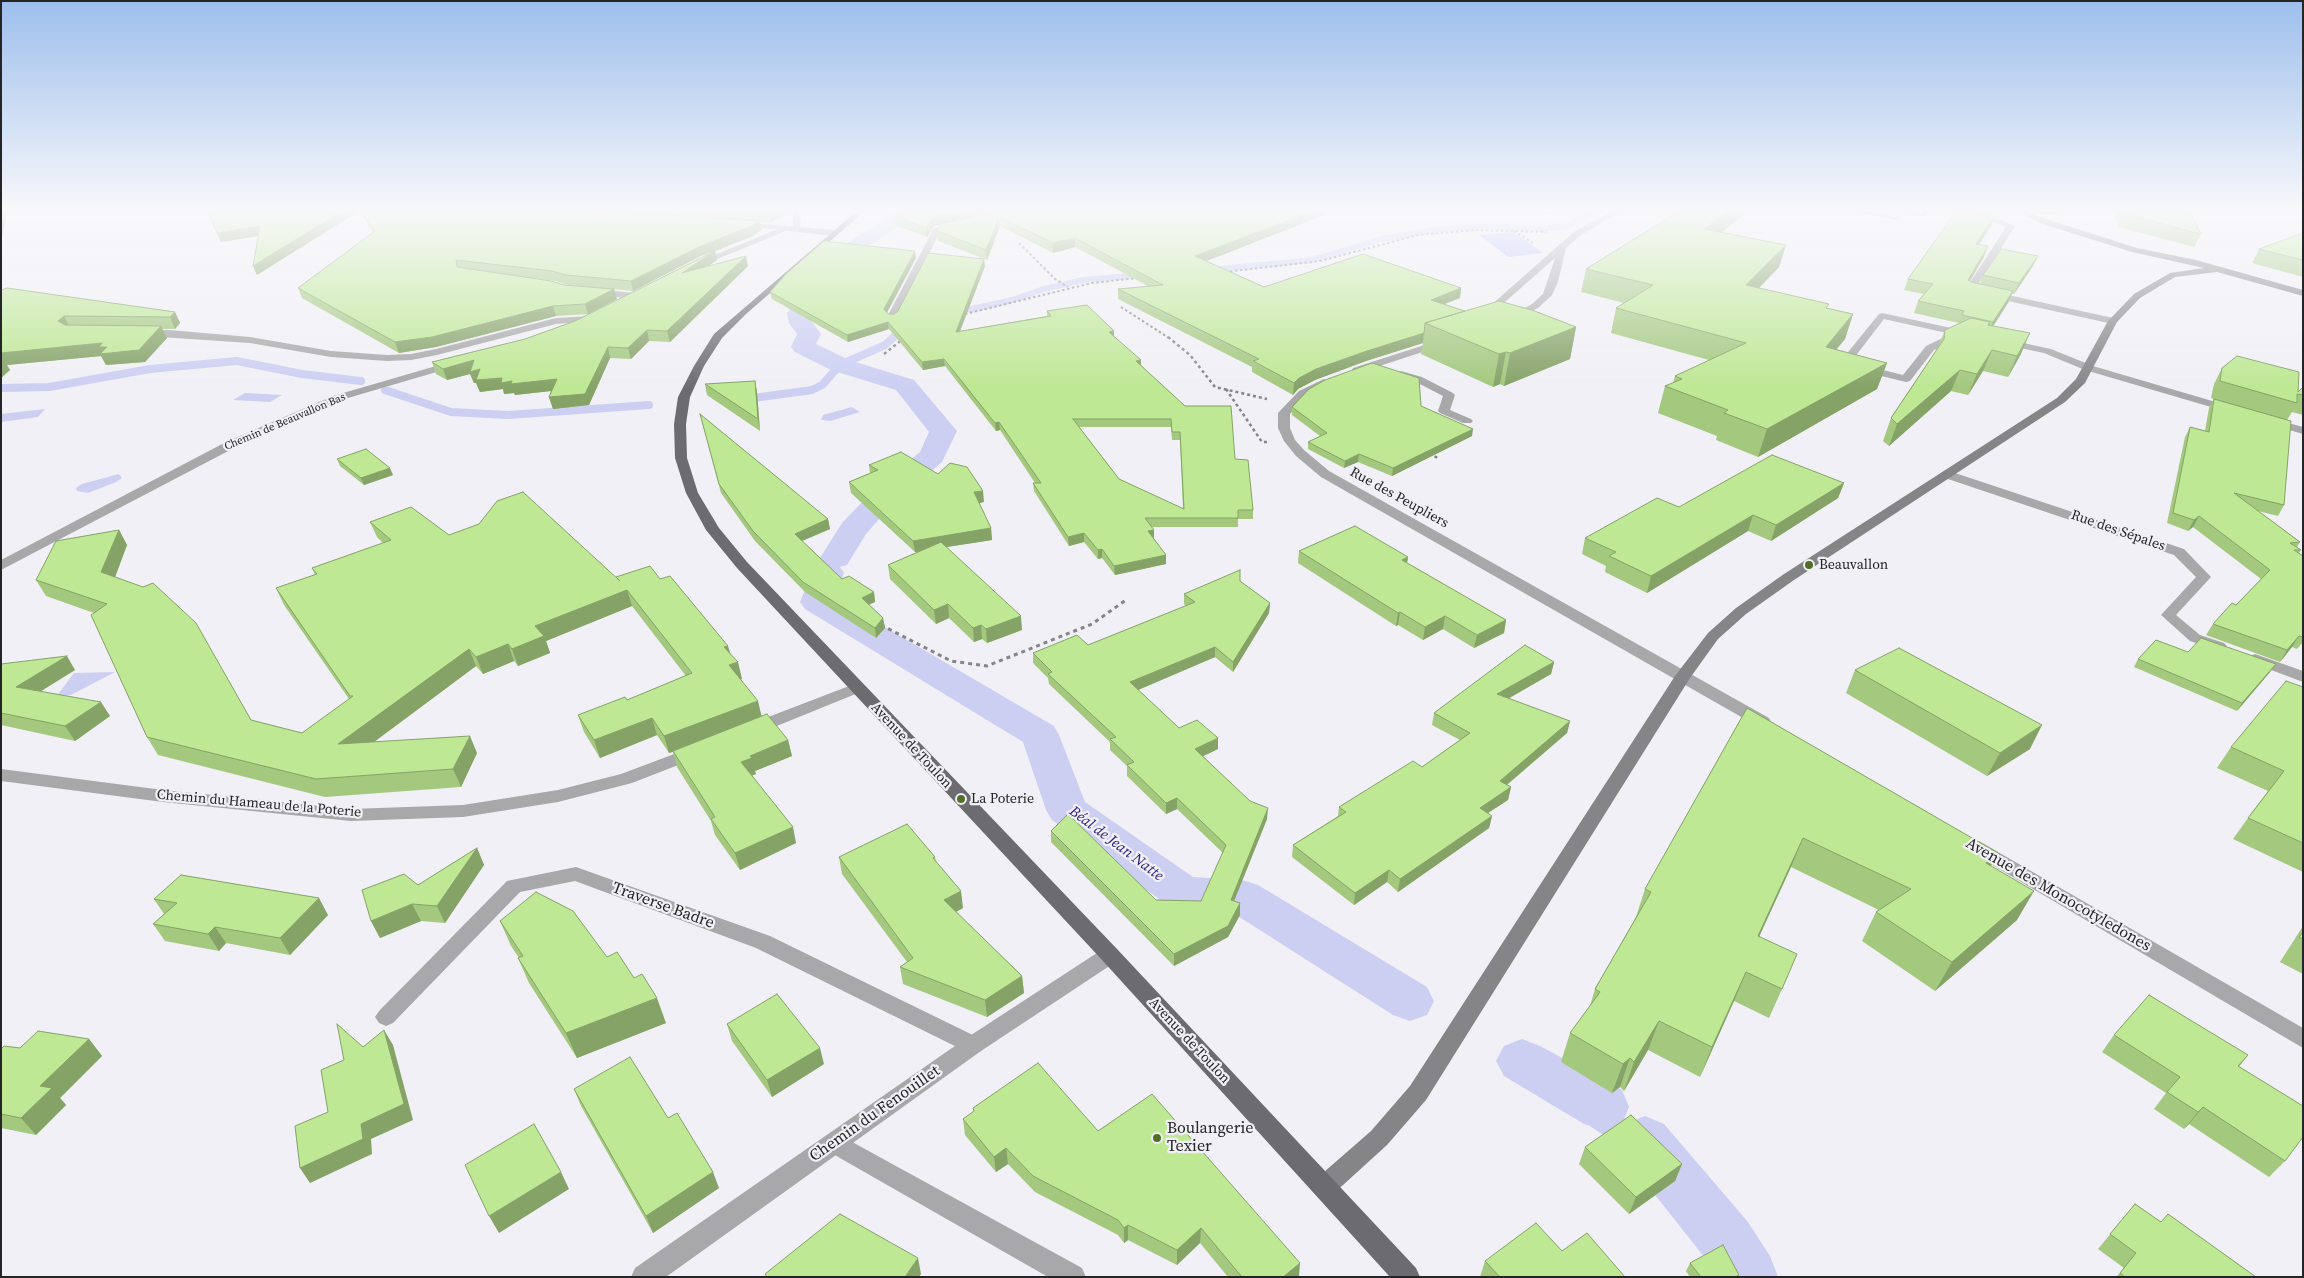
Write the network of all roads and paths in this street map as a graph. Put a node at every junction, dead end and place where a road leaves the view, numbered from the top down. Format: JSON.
{"nodes":[{"id":1,"x":792,"y":270,"type":"edge"},
{"id":2,"x":916,"y":270,"type":"edge"},
{"id":3,"x":1045,"y":270,"type":"edge"},
{"id":4,"x":1245,"y":270,"type":"edge"},
{"id":5,"x":1537,"y":270,"type":"edge"},
{"id":6,"x":1556,"y":270,"type":"edge"},
{"id":7,"x":1983,"y":270,"type":"edge"},
{"id":8,"x":2170,"y":270,"type":"edge"},
{"id":9,"x":2207,"y":270,"type":"edge"},
{"id":10,"x":2219,"y":270,"type":"edge"},
{"id":11,"x":2172,"y":272,"type":"junction"},
{"id":12,"x":1216,"y":273,"type":"edge"},
{"id":13,"x":1141,"y":278,"type":"edge"},
{"id":14,"x":1068,"y":288,"type":"junction"},
{"id":15,"x":2303,"y":291,"type":"edge"},
{"id":16,"x":586,"y":292,"type":"edge"},
{"id":17,"x":612,"y":307,"type":"edge"},
{"id":18,"x":1121,"y":307,"type":"dead end"},
{"id":19,"x":958,"y":315,"type":"edge"},
{"id":20,"x":892,"y":317,"type":"edge"},
{"id":21,"x":1477,"y":321,"type":"edge"},
{"id":22,"x":1505,"y":321,"type":"edge"},
{"id":23,"x":2113,"y":321,"type":"junction"},
{"id":24,"x":564,"y":331,"type":"edge"},
{"id":25,"x":130,"y":332,"type":"edge"},
{"id":26,"x":1967,"y":334,"type":"joint"},
{"id":27,"x":904,"y":338,"type":"edge"},
{"id":28,"x":1990,"y":339,"type":"edge"},
{"id":29,"x":1446,"y":340,"type":"edge"},
{"id":30,"x":884,"y":354,"type":"dead end"},
{"id":31,"x":469,"y":360,"type":"edge"},
{"id":32,"x":1371,"y":365,"type":"junction"},
{"id":33,"x":2089,"y":368,"type":"junction"},
{"id":34,"x":1226,"y":390,"type":"junction"},
{"id":35,"x":1275,"y":401,"type":"dead end"},
{"id":36,"x":2248,"y":415,"type":"edge"},
{"id":37,"x":2266,"y":420,"type":"edge"},
{"id":38,"x":1467,"y":421,"type":"dead end"},
{"id":39,"x":2303,"y":431,"type":"edge"},
{"id":40,"x":1257,"y":436,"type":"dead end"},
{"id":41,"x":1421,"y":450,"type":"edge"},
{"id":42,"x":1438,"y":458,"type":"dead end"},
{"id":43,"x":1946,"y":474,"type":"junction"},
{"id":44,"x":1,"y":566,"type":"edge"},
{"id":45,"x":1126,"y":600,"type":"dead end"},
{"id":46,"x":873,"y":621,"type":"edge"},
{"id":47,"x":1683,"y":676,"type":"junction"},
{"id":48,"x":2303,"y":677,"type":"edge"},
{"id":49,"x":857,"y":688,"type":"junction"},
{"id":50,"x":1782,"y":733,"type":"edge"},
{"id":51,"x":737,"y":736,"type":"edge"},
{"id":52,"x":709,"y":746,"type":"edge"},
{"id":53,"x":1,"y":776,"type":"edge"},
{"id":54,"x":1962,"y":838,"type":"edge"},
{"id":55,"x":1110,"y":955,"type":"junction"},
{"id":56,"x":386,"y":1017,"type":"dead end"},
{"id":57,"x":2303,"y":1039,"type":"edge"},
{"id":58,"x":973,"y":1045,"type":"junction"},
{"id":59,"x":834,"y":1142,"type":"junction"},
{"id":60,"x":1324,"y":1187,"type":"junction"},
{"id":61,"x":644,"y":1277,"type":"edge"},
{"id":62,"x":1073,"y":1277,"type":"edge"},
{"id":63,"x":1407,"y":1277,"type":"edge"}],
"edges":[{"from":1,"to":49,"type":"main road","name":"Avenue de Toulon"},
{"from":2,"to":20,"type":"street"},
{"from":3,"to":14,"type":"path"},
{"from":4,"to":12,"type":"path"},
{"from":5,"to":21,"type":"street"},
{"from":6,"to":22,"type":"street"},
{"from":7,"to":23,"type":"street"},
{"from":8,"to":11,"type":"street"},
{"from":9,"to":11,"type":"street"},
{"from":10,"to":15,"type":"street"},
{"from":11,"to":23,"type":"street"},
{"from":13,"to":14,"type":"path"},
{"from":14,"to":19,"type":"path"},
{"from":16,"to":17,"type":"street"},
{"from":18,"to":34,"type":"path"},
{"from":23,"to":33,"type":"street"},
{"from":24,"to":25,"type":"street"},
{"from":26,"to":26,"type":"street"},
{"from":27,"to":30,"type":"path"},
{"from":28,"to":33,"type":"street"},
{"from":29,"to":32,"type":"street","name":"Rue des Peupliers"},
{"from":31,"to":44,"type":"street","name":"Chemin de Beauvallon Bas"},
{"from":32,"to":38,"type":"street"},
{"from":32,"to":47,"type":"street","name":"Rue des Peupliers"},
{"from":33,"to":36,"type":"street"},
{"from":33,"to":43,"type":"street"},
{"from":34,"to":35,"type":"path"},
{"from":34,"to":40,"type":"path"},
{"from":37,"to":39,"type":"street"},
{"from":41,"to":42,"type":"path"},
{"from":43,"to":47,"type":"street"},
{"from":43,"to":48,"type":"street","name":"Rue des Sépales"},
{"from":45,"to":46,"type":"path"},
{"from":47,"to":50,"type":"street"},
{"from":47,"to":60,"type":"street"},
{"from":49,"to":51,"type":"street"},
{"from":49,"to":55,"type":"main road","name":"Avenue de Toulon"},
{"from":52,"to":53,"type":"street","name":"Chemin du Hameau de la Poterie"},
{"from":54,"to":57,"type":"street","name":"Avenue des Monocotyledones"},
{"from":55,"to":58,"type":"street","name":"Chemin du Fenouillet"},
{"from":55,"to":60,"type":"main road","name":"Avenue de Toulon"},
{"from":56,"to":58,"type":"street","name":"Traverse Badre"},
{"from":58,"to":59,"type":"street","name":"Chemin du Fenouillet"},
{"from":59,"to":61,"type":"street","name":"Chemin du Fenouillet"},
{"from":59,"to":62,"type":"street"},
{"from":60,"to":63,"type":"main road","name":"Avenue de Toulon"}]}
